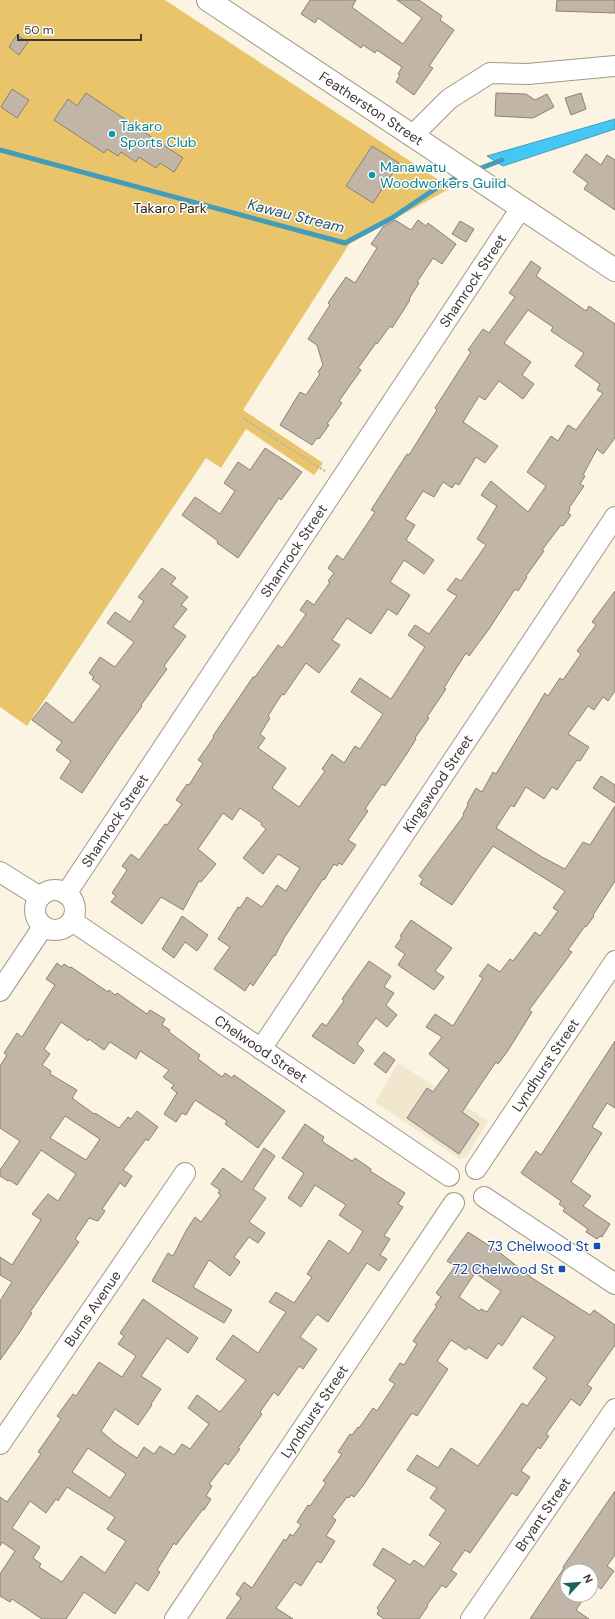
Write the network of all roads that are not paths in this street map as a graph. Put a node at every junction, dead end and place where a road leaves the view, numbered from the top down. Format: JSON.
{"nodes":[{"id":1,"x":208,"y":0,"type":"edge"},
{"id":2,"x":615,"y":66,"type":"edge"},
{"id":3,"x":412,"y":136,"type":"junction"},
{"id":4,"x":521,"y":208,"type":"junction"},
{"id":5,"x":615,"y":270,"type":"edge"},
{"id":6,"x":615,"y":517,"type":"edge"},
{"id":7,"x":0,"y":872,"type":"edge"},
{"id":8,"x":66,"y":894,"type":"junction"},
{"id":9,"x":40,"y":897,"type":"junction"},
{"id":10,"x":72,"y":922,"type":"junction"},
{"id":11,"x":43,"y":927,"type":"junction"},
{"id":12,"x":615,"y":961,"type":"edge"},
{"id":13,"x":0,"y":991,"type":"edge"},
{"id":14,"x":261,"y":1049,"type":"junction"},
{"id":15,"x":476,"y":1169,"type":"junction"},
{"id":16,"x":185,"y":1173,"type":"dead end"},
{"id":17,"x":450,"y":1176,"type":"junction"},
{"id":18,"x":484,"y":1198,"type":"junction"},
{"id":19,"x":454,"y":1203,"type":"junction"},
{"id":20,"x":615,"y":1284,"type":"edge"},
{"id":21,"x":615,"y":1409,"type":"edge"},
{"id":22,"x":0,"y":1444,"type":"edge"},
{"id":23,"x":174,"y":1619,"type":"edge"},
{"id":24,"x":471,"y":1619,"type":"edge"}],
"edges":[{"from":1,"to":3,"type":"main road","name":"Featherston Street"},
{"from":2,"to":3,"type":"street"},
{"from":3,"to":4,"type":"main road","name":"Featherston Street"},
{"from":4,"to":5,"type":"main road","name":"Featherston Street"},
{"from":4,"to":8,"type":"street","name":"Shamrock Street"},
{"from":6,"to":14,"type":"street","name":"Kingswood Street"},
{"from":7,"to":9,"type":"street"},
{"from":8,"to":9,"type":"street"},
{"from":8,"to":10,"type":"street"},
{"from":9,"to":11,"type":"street"},
{"from":10,"to":11,"type":"street"},
{"from":10,"to":14,"type":"street","name":"Chelwood Street"},
{"from":11,"to":13,"type":"street"},
{"from":12,"to":15,"type":"street","name":"Lyndhurst Street"},
{"from":14,"to":17,"type":"street","name":"Chelwood Street"},
{"from":15,"to":17,"type":"street"},
{"from":15,"to":18,"type":"street"},
{"from":16,"to":22,"type":"street","name":"Burns Avenue"},
{"from":17,"to":19,"type":"street"},
{"from":18,"to":19,"type":"street"},
{"from":18,"to":20,"type":"street"},
{"from":19,"to":23,"type":"street","name":"Lyndhurst Street"},
{"from":21,"to":24,"type":"street","name":"Bryant Street"}]}
